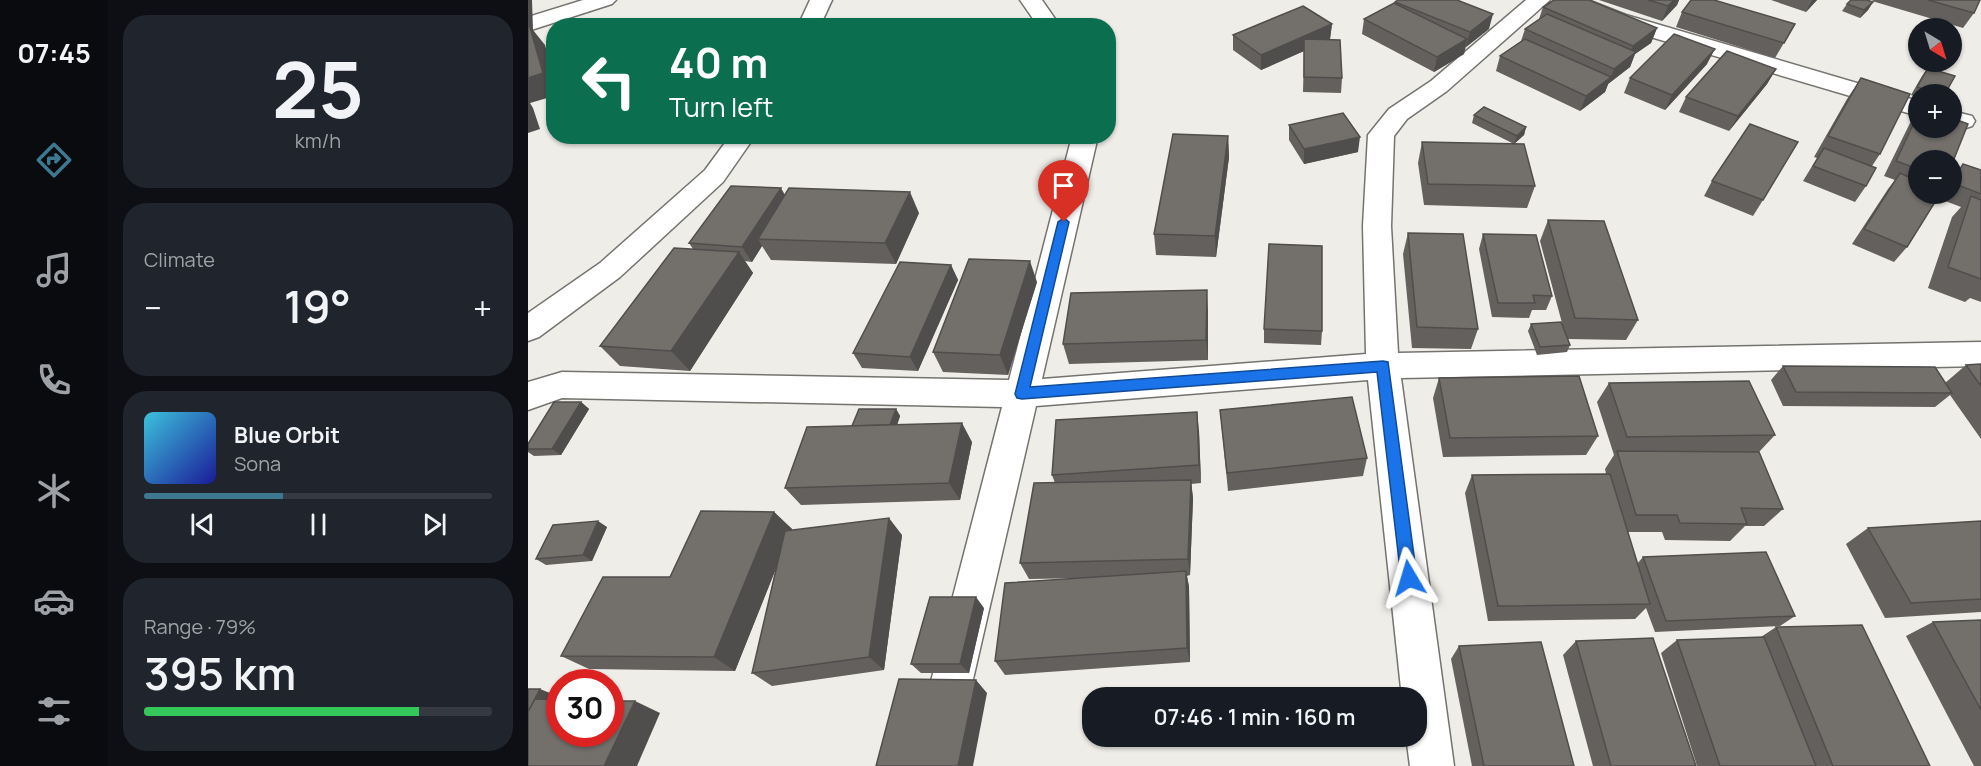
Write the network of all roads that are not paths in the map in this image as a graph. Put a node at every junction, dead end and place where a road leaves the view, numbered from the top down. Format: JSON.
{"nodes":[{"id":1,"x":604,"y":0,"type":"edge"},
{"id":2,"x":821,"y":0,"type":"edge"},
{"id":3,"x":1031,"y":0,"type":"edge"},
{"id":4,"x":1539,"y":0,"type":"edge"},
{"id":5,"x":1570,"y":0,"type":"edge"},
{"id":6,"x":546,"y":18,"type":"edge"},
{"id":7,"x":547,"y":18,"type":"edge"},
{"id":8,"x":813,"y":18,"type":"edge"},
{"id":9,"x":1043,"y":18,"type":"edge"},
{"id":10,"x":528,"y":24,"type":"edge"},
{"id":11,"x":1908,"y":105,"type":"edge"},
{"id":12,"x":737,"y":144,"type":"edge"},
{"id":13,"x":1082,"y":144,"type":"edge"},
{"id":14,"x":528,"y":329,"type":"edge"},
{"id":15,"x":1981,"y":354,"type":"edge"},
{"id":16,"x":1383,"y":366,"type":"junction"},
{"id":17,"x":1022,"y":394,"type":"junction"},
{"id":18,"x":528,"y":396,"type":"edge"},
{"id":19,"x":931,"y":766,"type":"edge"},
{"id":20,"x":1432,"y":766,"type":"edge"}],
"edges":[{"from":1,"to":7,"type":"street"},
{"from":2,"to":8,"type":"street"},
{"from":3,"to":9,"type":"street"},
{"from":4,"to":16,"type":"street"},
{"from":5,"to":11,"type":"street"},
{"from":6,"to":10,"type":"street"},
{"from":12,"to":14,"type":"street"},
{"from":13,"to":17,"type":"street"},
{"from":15,"to":16,"type":"street"},
{"from":16,"to":17,"type":"street"},
{"from":16,"to":20,"type":"street"},
{"from":17,"to":18,"type":"street"},
{"from":17,"to":19,"type":"street"}]}
